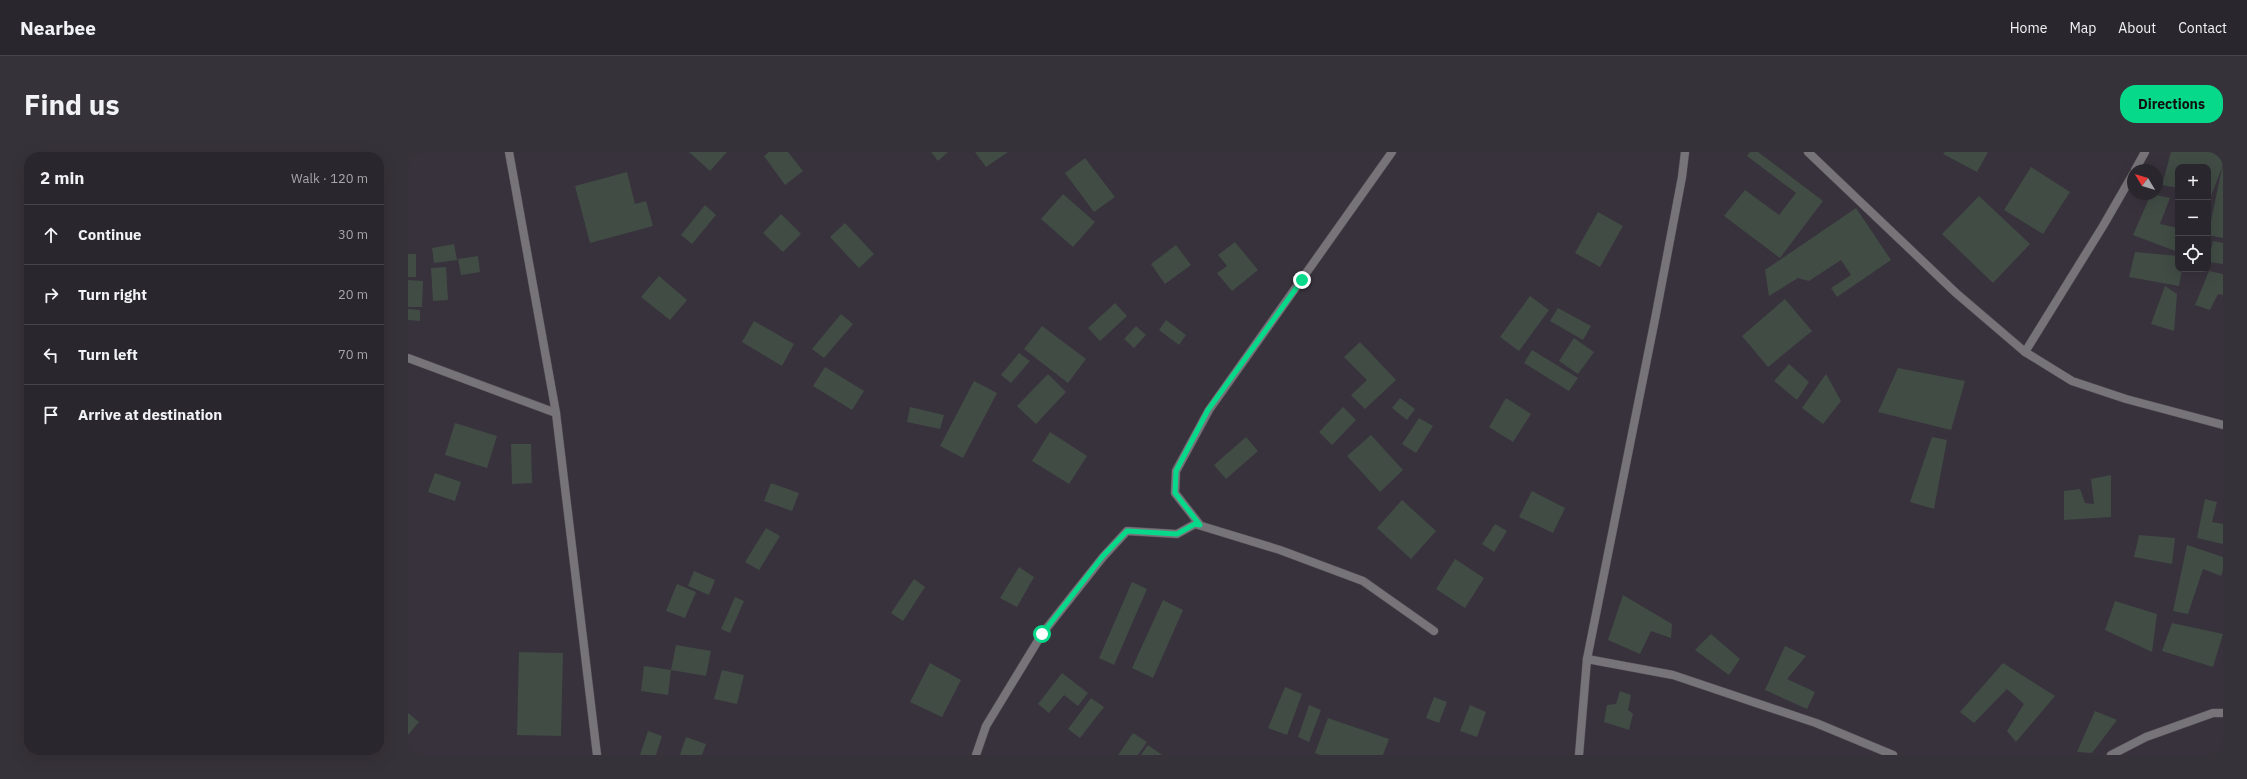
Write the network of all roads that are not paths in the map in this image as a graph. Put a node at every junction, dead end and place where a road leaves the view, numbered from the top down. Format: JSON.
{"nodes":[{"id":1,"x":509,"y":152,"type":"edge"},
{"id":2,"x":1392,"y":152,"type":"edge"},
{"id":3,"x":1685,"y":152,"type":"edge"},
{"id":4,"x":1808,"y":152,"type":"edge"},
{"id":5,"x":2145,"y":152,"type":"edge"},
{"id":6,"x":2138,"y":164,"type":"edge"},
{"id":7,"x":2127,"y":184,"type":"edge"},
{"id":8,"x":2025,"y":352,"type":"junction"},
{"id":9,"x":408,"y":358,"type":"edge"},
{"id":10,"x":556,"y":413,"type":"junction"},
{"id":11,"x":2223,"y":425,"type":"edge"},
{"id":12,"x":1200,"y":525,"type":"junction"},
{"id":13,"x":1434,"y":631,"type":"dead end"},
{"id":14,"x":1587,"y":659,"type":"junction"},
{"id":15,"x":2223,"y":713,"type":"edge"},
{"id":16,"x":597,"y":755,"type":"edge"},
{"id":17,"x":976,"y":755,"type":"edge"},
{"id":18,"x":1579,"y":755,"type":"edge"},
{"id":19,"x":1893,"y":755,"type":"edge"},
{"id":20,"x":2111,"y":755,"type":"edge"}],
"edges":[{"from":1,"to":10,"type":"street"},
{"from":2,"to":12,"type":"street"},
{"from":3,"to":14,"type":"street"},
{"from":4,"to":8,"type":"street"},
{"from":5,"to":6,"type":"street"},
{"from":7,"to":8,"type":"street"},
{"from":8,"to":11,"type":"street"},
{"from":9,"to":10,"type":"street"},
{"from":10,"to":16,"type":"street"},
{"from":12,"to":13,"type":"street"},
{"from":12,"to":17,"type":"street"},
{"from":14,"to":18,"type":"street"},
{"from":14,"to":19,"type":"street"},
{"from":15,"to":20,"type":"street"}]}
